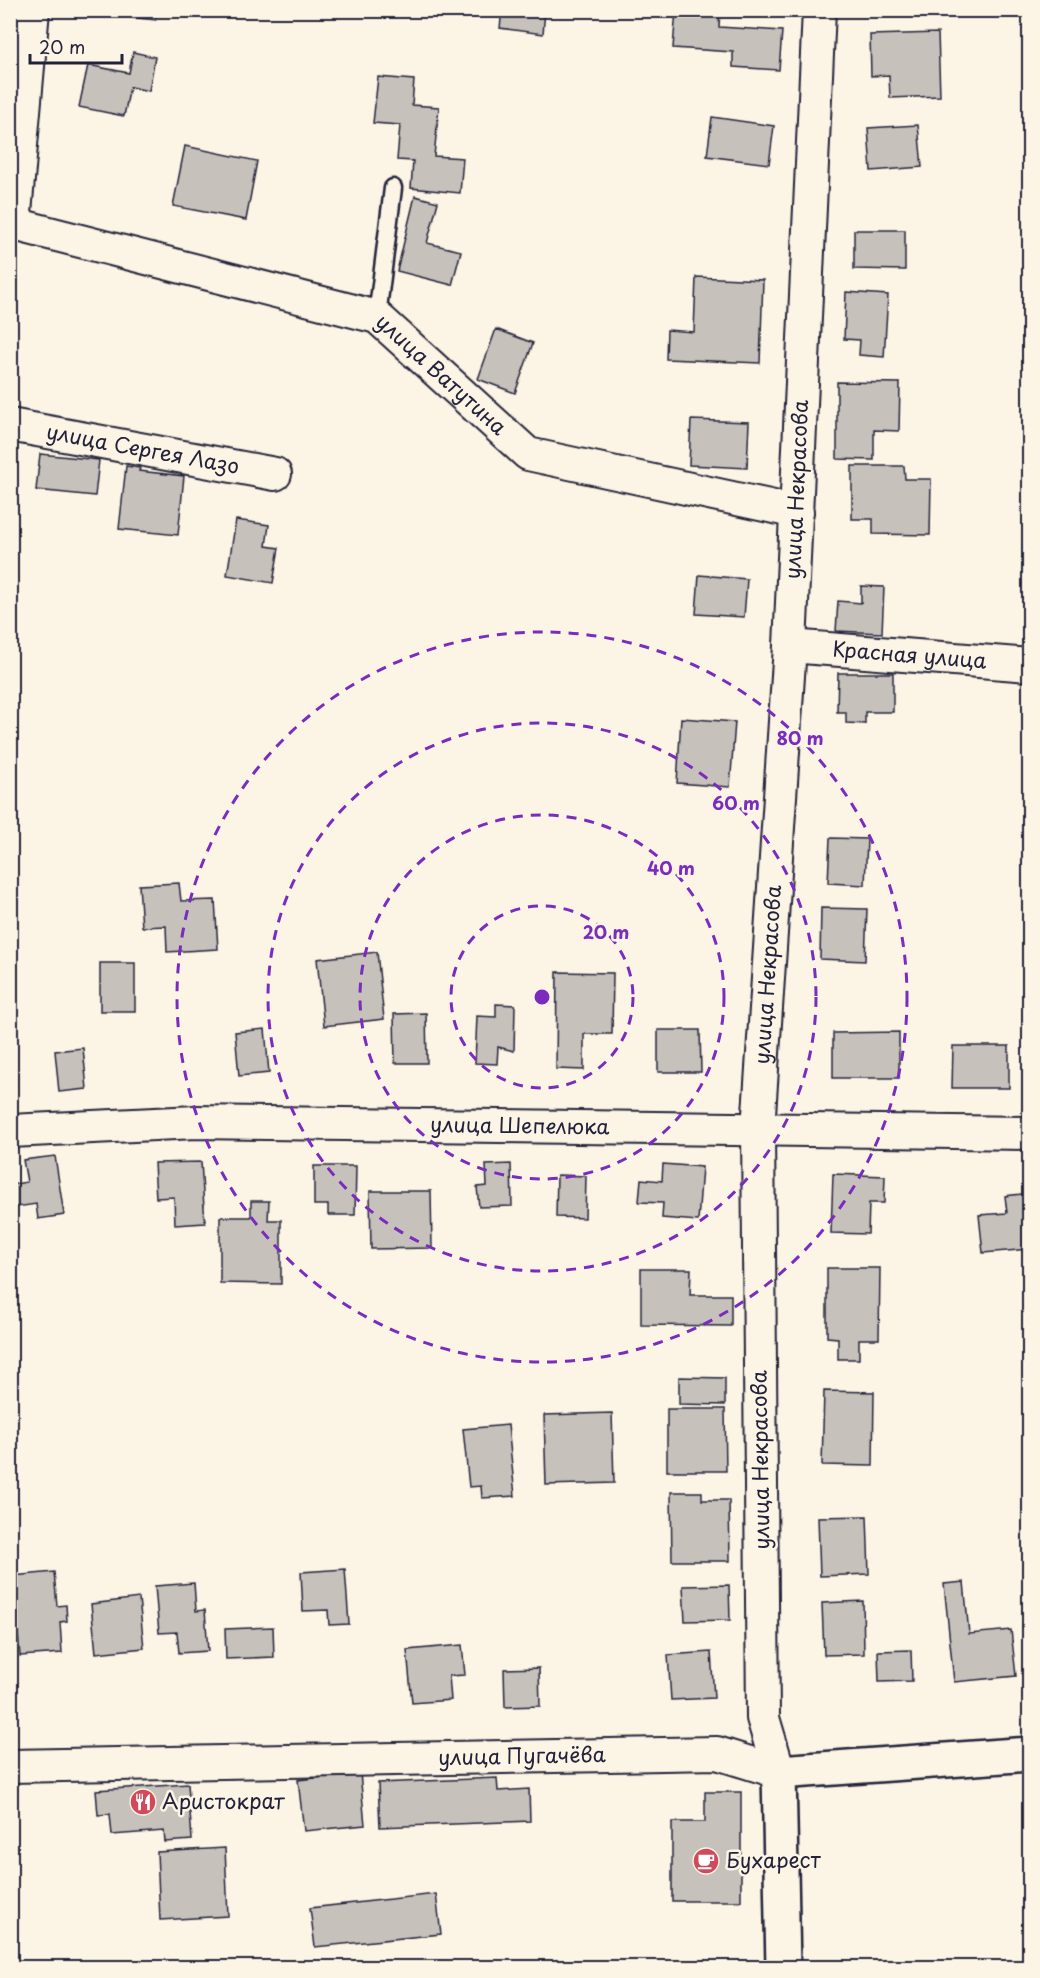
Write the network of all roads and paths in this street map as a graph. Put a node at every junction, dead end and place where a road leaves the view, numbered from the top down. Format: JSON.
{"nodes":[{"id":1,"x":33,"y":10,"type":"edge"},
{"id":2,"x":819,"y":10,"type":"edge"},
{"id":3,"x":393,"y":188,"type":"dead end"},
{"id":4,"x":12,"y":224,"type":"edge"},
{"id":5,"x":377,"y":317,"type":"junction"},
{"id":6,"x":10,"y":425,"type":"edge"},
{"id":7,"x":275,"y":474,"type":"dead end"},
{"id":8,"x":796,"y":512,"type":"junction"},
{"id":9,"x":790,"y":646,"type":"junction"},
{"id":10,"x":1029,"y":665,"type":"edge"},
{"id":11,"x":758,"y":1129,"type":"junction"},
{"id":12,"x":10,"y":1131,"type":"edge"},
{"id":13,"x":1029,"y":1133,"type":"edge"},
{"id":14,"x":1029,"y":1754,"type":"edge"},
{"id":15,"x":10,"y":1766,"type":"edge"},
{"id":16,"x":779,"y":1772,"type":"junction"},
{"id":17,"x":783,"y":1952,"type":"edge"}],
"edges":[{"from":1,"to":4,"type":"street"},
{"from":2,"to":8,"type":"street","name":"улица Некрасова"},
{"from":3,"to":5,"type":"lane"},
{"from":4,"to":5,"type":"street","name":"улица Ватутина"},
{"from":5,"to":8,"type":"street","name":"улица Ватутина"},
{"from":6,"to":7,"type":"street","name":"улица Сергея Лазо"},
{"from":8,"to":9,"type":"street","name":"улица Некрасова"},
{"from":9,"to":10,"type":"street","name":"Красная улица"},
{"from":9,"to":11,"type":"street","name":"улица Некрасова"},
{"from":11,"to":12,"type":"street","name":"улица Шепелюка"},
{"from":11,"to":13,"type":"street","name":"улица Шепелюка"},
{"from":11,"to":16,"type":"street","name":"улица Некрасова"},
{"from":14,"to":16,"type":"street","name":"улица Пугачёва"},
{"from":15,"to":16,"type":"street","name":"улица Пугачёва"},
{"from":16,"to":17,"type":"street","name":"улица Некрасова"}]}
